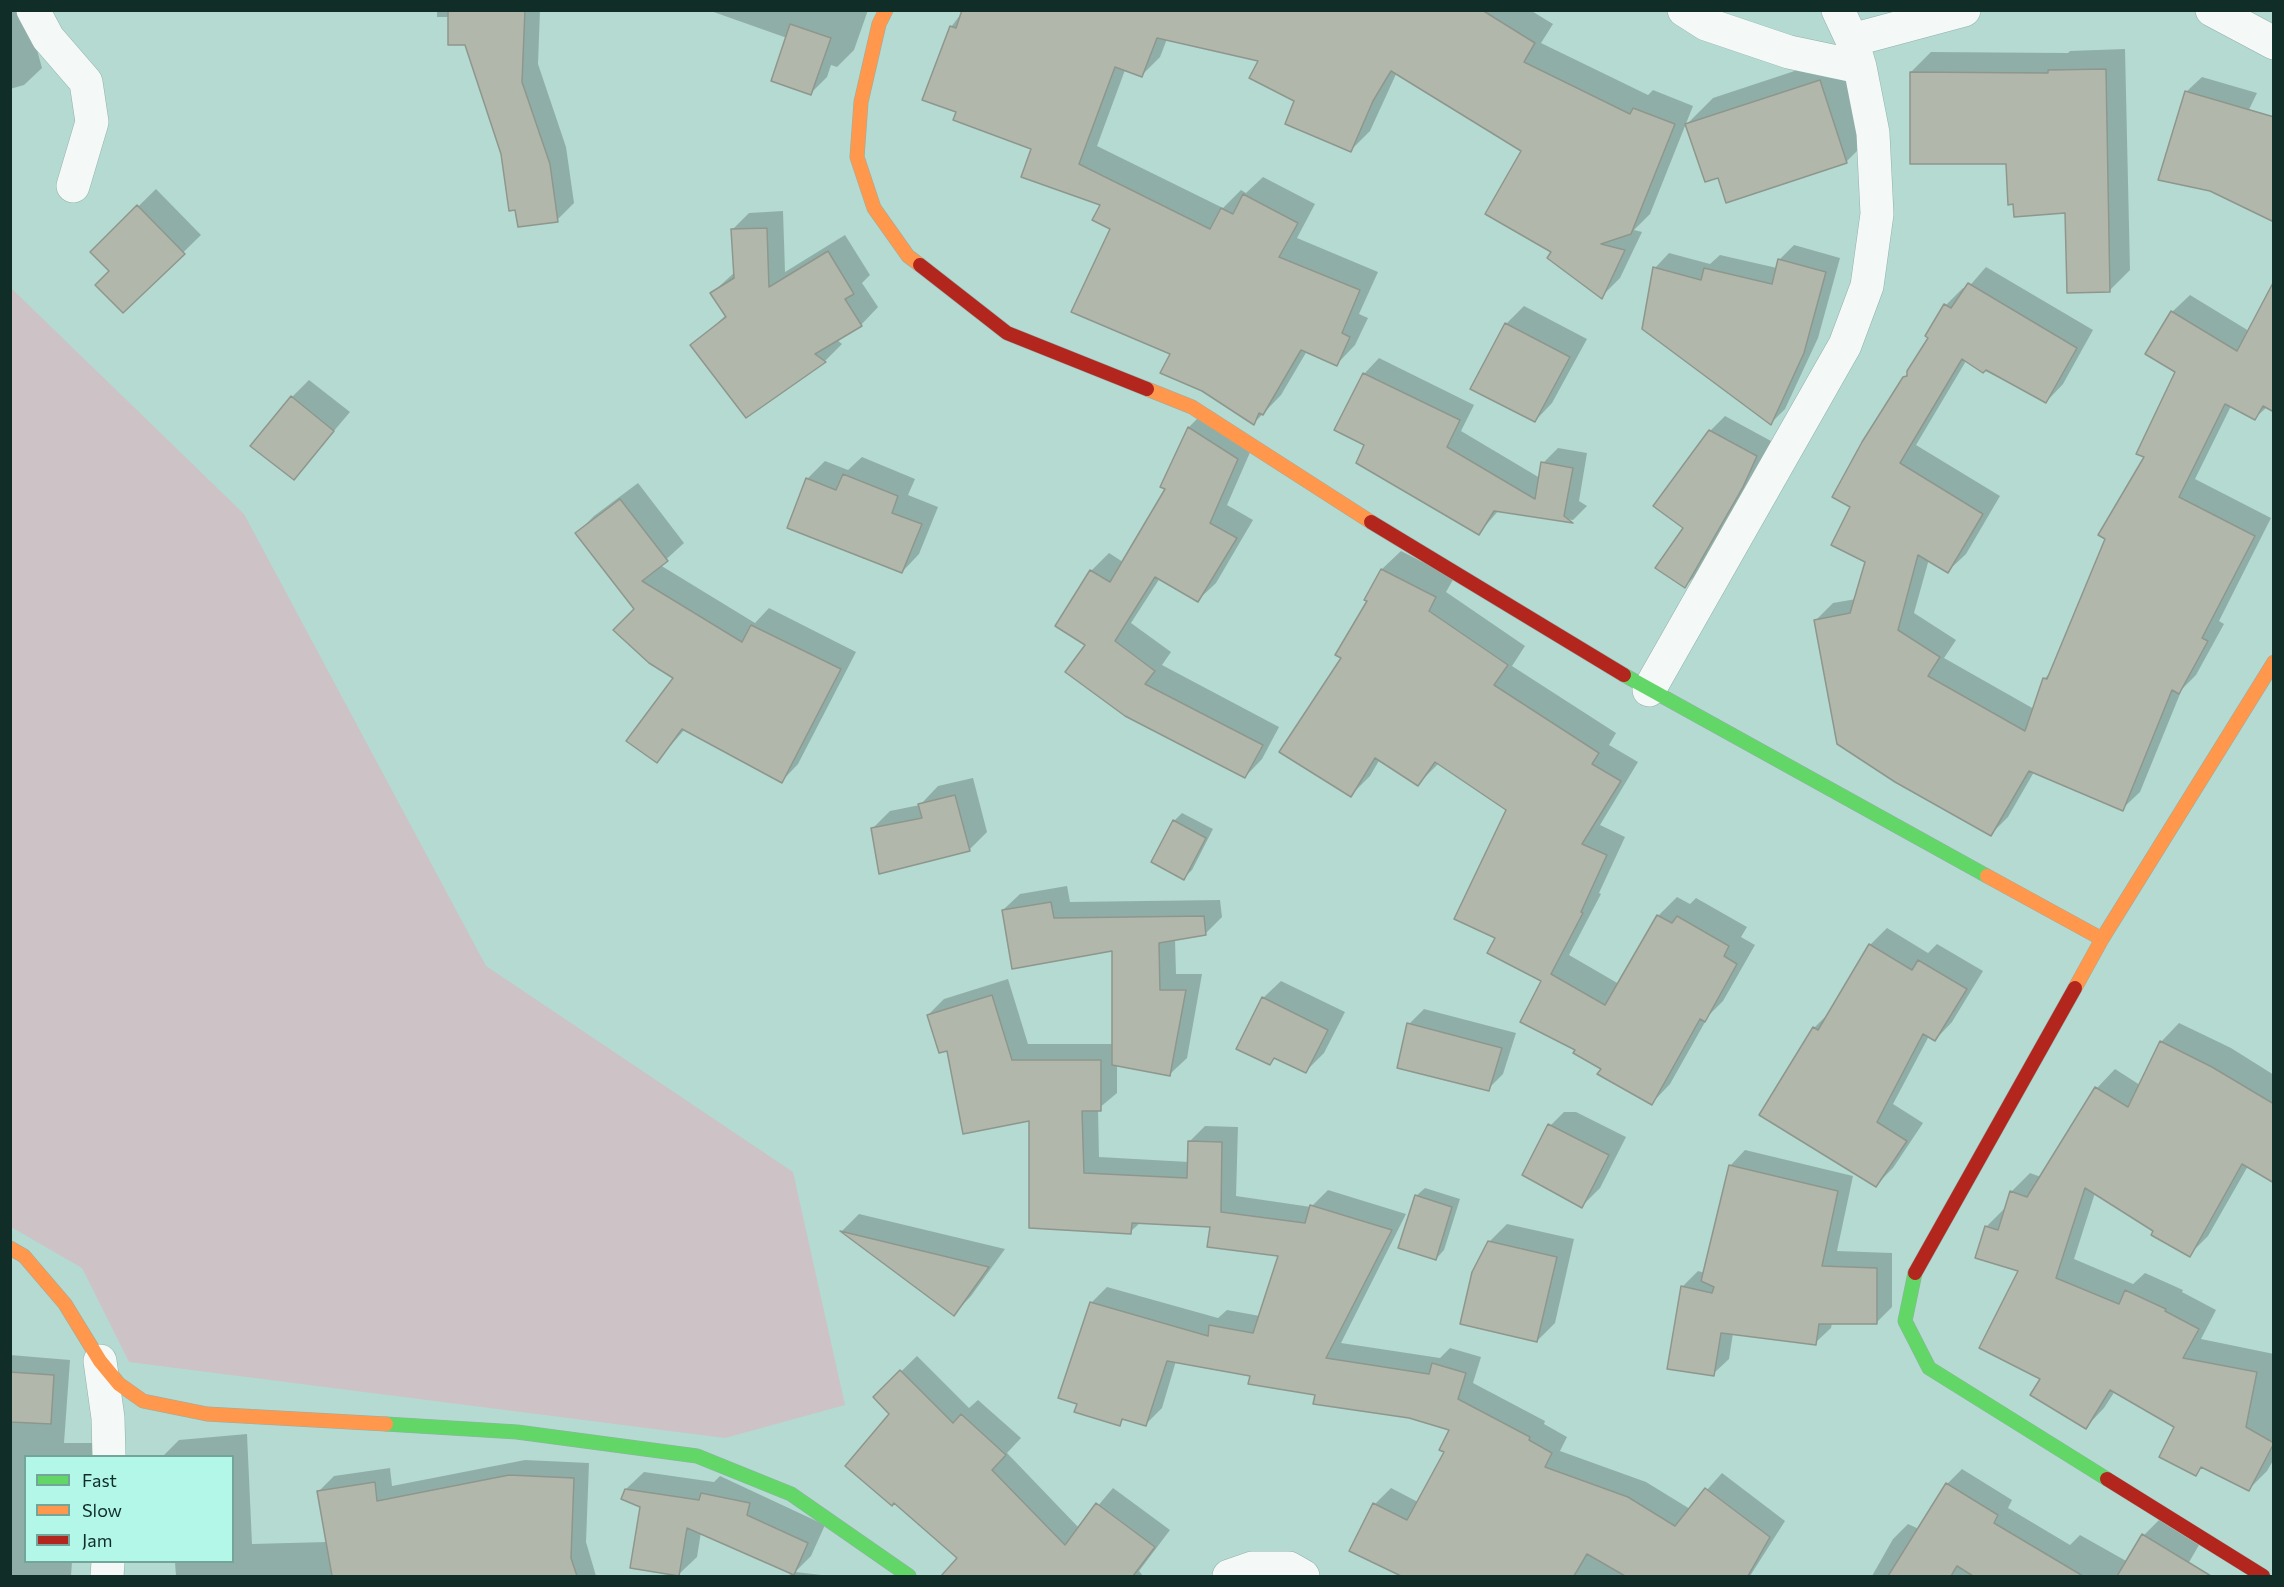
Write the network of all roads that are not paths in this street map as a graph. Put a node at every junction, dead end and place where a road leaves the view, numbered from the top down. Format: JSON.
{"nodes":[{"id":1,"x":33,"y":10,"type":"edge"},
{"id":2,"x":886,"y":10,"type":"edge"},
{"id":3,"x":1684,"y":10,"type":"edge"},
{"id":4,"x":1838,"y":10,"type":"edge"},
{"id":5,"x":1964,"y":10,"type":"edge"},
{"id":6,"x":2212,"y":10,"type":"edge"},
{"id":7,"x":2274,"y":43,"type":"edge"},
{"id":8,"x":1856,"y":54,"type":"junction"},
{"id":9,"x":73,"y":186,"type":"dead end"},
{"id":10,"x":2274,"y":662,"type":"edge"},
{"id":11,"x":1649,"y":690,"type":"junction"},
{"id":12,"x":2102,"y":939,"type":"junction"},
{"id":13,"x":10,"y":1248,"type":"edge"},
{"id":14,"x":100,"y":1361,"type":"junction"},
{"id":15,"x":108,"y":1455,"type":"edge"},
{"id":16,"x":909,"y":1576,"type":"edge"},
{"id":17,"x":1229,"y":1576,"type":"edge"},
{"id":18,"x":1304,"y":1576,"type":"edge"},
{"id":19,"x":2264,"y":1576,"type":"edge"}],
"edges":[{"from":1,"to":9,"type":"street"},
{"from":2,"to":11,"type":"street"},
{"from":3,"to":8,"type":"street"},
{"from":4,"to":8,"type":"street"},
{"from":5,"to":8,"type":"street"},
{"from":6,"to":7,"type":"street"},
{"from":8,"to":11,"type":"street"},
{"from":10,"to":12,"type":"street"},
{"from":11,"to":12,"type":"street"},
{"from":12,"to":19,"type":"street"},
{"from":13,"to":14,"type":"street"},
{"from":14,"to":15,"type":"street"},
{"from":14,"to":16,"type":"street"},
{"from":17,"to":18,"type":"street"}]}
